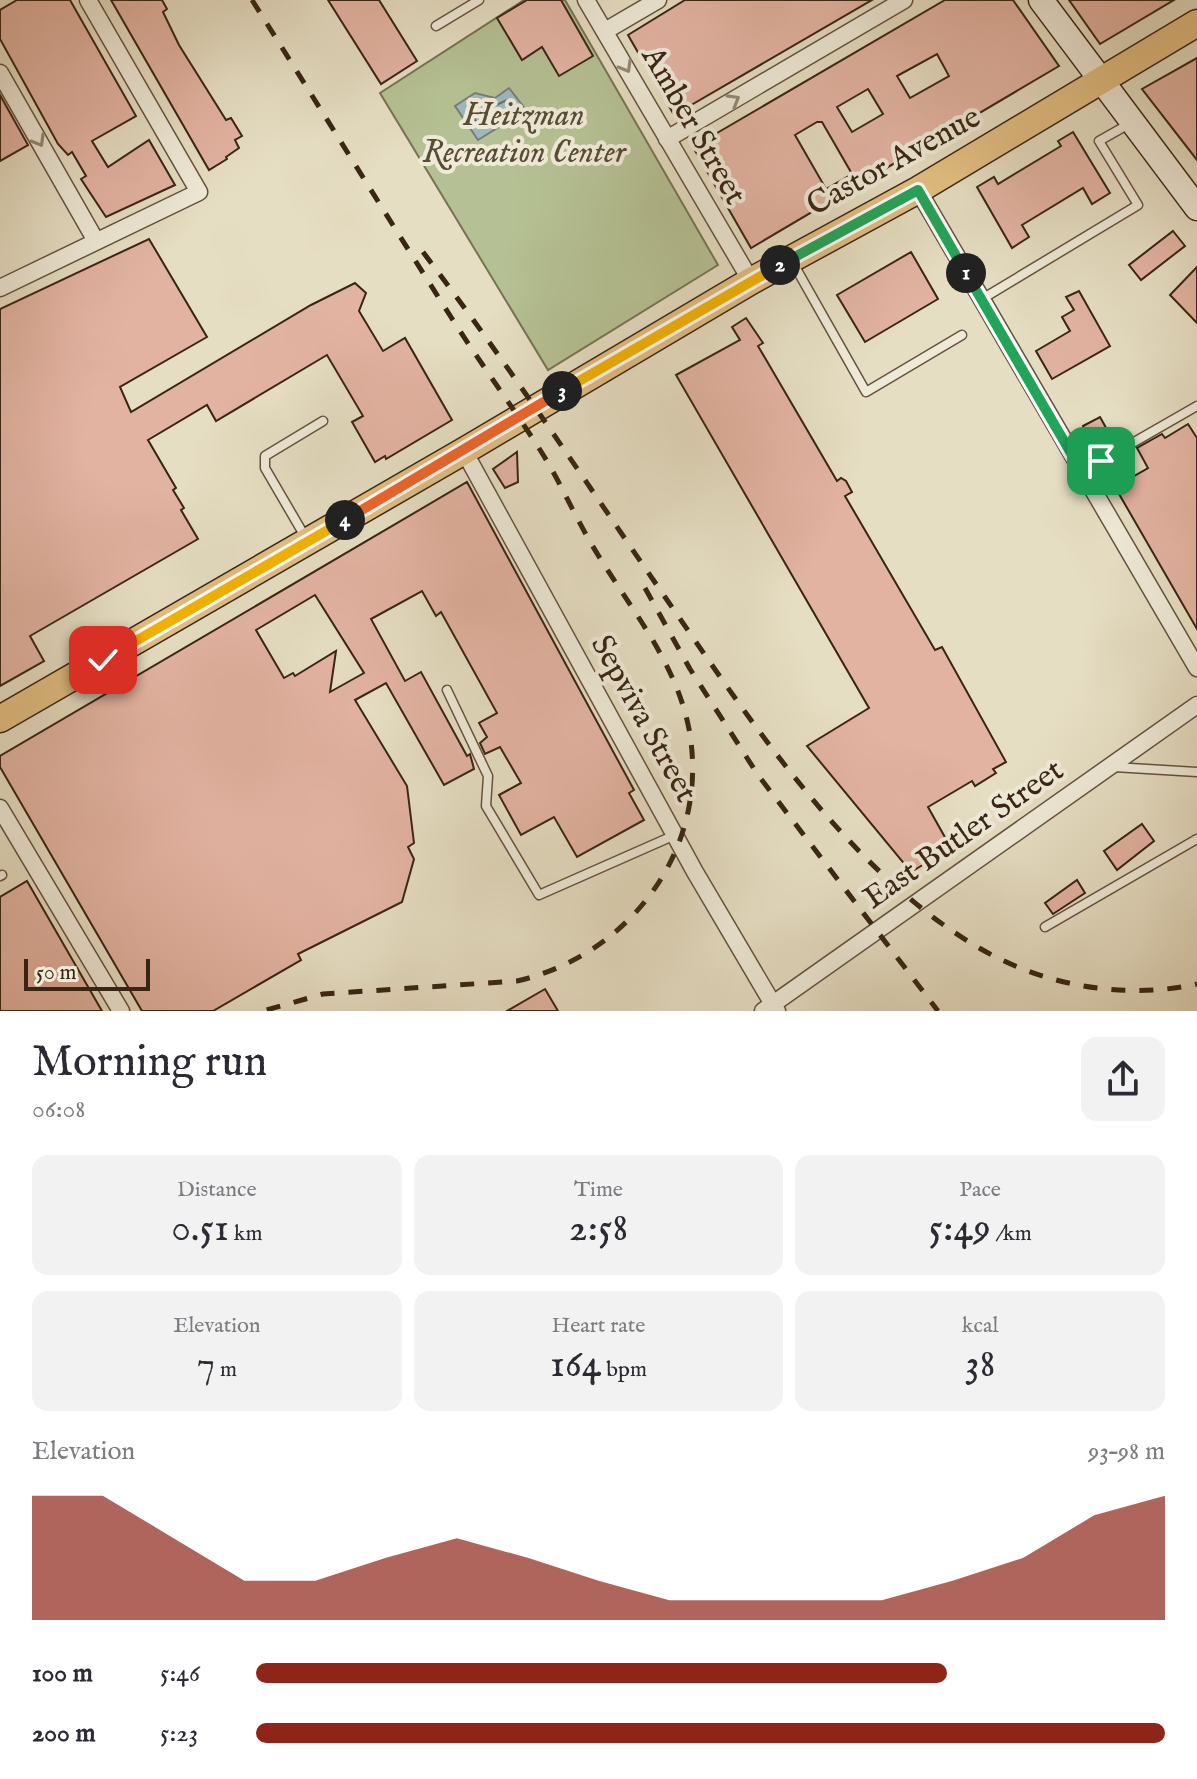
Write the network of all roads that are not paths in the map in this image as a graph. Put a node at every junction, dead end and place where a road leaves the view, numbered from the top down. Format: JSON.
{"nodes":[{"id":1,"x":88,"y":0,"type":"edge"},
{"id":2,"x":479,"y":0,"type":"edge"},
{"id":3,"x":586,"y":0,"type":"edge"},
{"id":4,"x":658,"y":0,"type":"edge"},
{"id":5,"x":904,"y":0,"type":"edge"},
{"id":6,"x":1041,"y":0,"type":"edge"},
{"id":7,"x":1197,"y":23,"type":"edge"},
{"id":8,"x":436,"y":26,"type":"dead end"},
{"id":9,"x":605,"y":31,"type":"junction"},
{"id":10,"x":0,"y":73,"type":"edge"},
{"id":11,"x":1100,"y":83,"type":"junction"},
{"id":12,"x":1131,"y":123,"type":"junction"},
{"id":13,"x":667,"y":139,"type":"junction"},
{"id":14,"x":918,"y":190,"type":"junction"},
{"id":15,"x":1197,"y":208,"type":"edge"},
{"id":16,"x":96,"y":241,"type":"junction"},
{"id":17,"x":791,"y":259,"type":"junction"},
{"id":18,"x":751,"y":281,"type":"junction"},
{"id":19,"x":1,"y":286,"type":"edge"},
{"id":20,"x":982,"y":299,"type":"junction"},
{"id":21,"x":962,"y":335,"type":"dead end"},
{"id":22,"x":1197,"y":406,"type":"edge"},
{"id":23,"x":323,"y":421,"type":"dead end"},
{"id":24,"x":464,"y":451,"type":"junction"},
{"id":25,"x":1082,"y":472,"type":"junction"},
{"id":26,"x":308,"y":542,"type":"junction"},
{"id":27,"x":1197,"y":668,"type":"edge"},
{"id":28,"x":447,"y":690,"type":"dead end"},
{"id":29,"x":1197,"y":705,"type":"edge"},
{"id":30,"x":0,"y":719,"type":"edge"},
{"id":31,"x":1109,"y":767,"type":"junction"},
{"id":32,"x":1197,"y":772,"type":"edge"},
{"id":33,"x":0,"y":808,"type":"edge"},
{"id":34,"x":675,"y":835,"type":"junction"},
{"id":35,"x":1197,"y":839,"type":"edge"},
{"id":36,"x":1045,"y":927,"type":"dead end"},
{"id":37,"x":771,"y":1009,"type":"edge"},
{"id":38,"x":121,"y":1011,"type":"edge"}],
"edges":[{"from":1,"to":16,"type":"street"},
{"from":2,"to":8,"type":"lane"},
{"from":3,"to":9,"type":"street","name":"Amber Street"},
{"from":4,"to":9,"type":"street"},
{"from":13,"to":5,"type":"street","one_way":true},
{"from":6,"to":11,"type":"main road"},
{"from":7,"to":11,"type":"main road","name":"Castor Avenue"},
{"from":9,"to":13,"type":"street","name":"Amber Street","one_way":true},
{"from":10,"to":16,"type":"street","one_way":true},
{"from":11,"to":12,"type":"main road"},
{"from":11,"to":14,"type":"main road","name":"Castor Avenue"},
{"from":12,"to":15,"type":"main road"},
{"from":12,"to":20,"type":"lane"},
{"from":13,"to":18,"type":"street","name":"Amber Street"},
{"from":14,"to":17,"type":"main road","name":"Castor Avenue"},
{"from":14,"to":20,"type":"street"},
{"from":16,"to":19,"type":"street"},
{"from":17,"to":18,"type":"main road","name":"Castor Avenue"},
{"from":17,"to":21,"type":"lane"},
{"from":18,"to":24,"type":"main road","name":"Castor Avenue"},
{"from":20,"to":25,"type":"street"},
{"from":22,"to":25,"type":"lane"},
{"from":23,"to":26,"type":"lane"},
{"from":24,"to":26,"type":"main road","name":"Castor Avenue"},
{"from":24,"to":34,"type":"street","name":"Sepviva Street"},
{"from":25,"to":27,"type":"street"},
{"from":26,"to":30,"type":"main road","name":"Castor Avenue"},
{"from":28,"to":34,"type":"lane"},
{"from":29,"to":31,"type":"street","name":"East Butler Street"},
{"from":31,"to":32,"type":"lane"},
{"from":31,"to":37,"type":"street","name":"East Butler Street"},
{"from":33,"to":38,"type":"street"},
{"from":34,"to":37,"type":"street","name":"Sepviva Street"},
{"from":35,"to":36,"type":"lane"}]}
